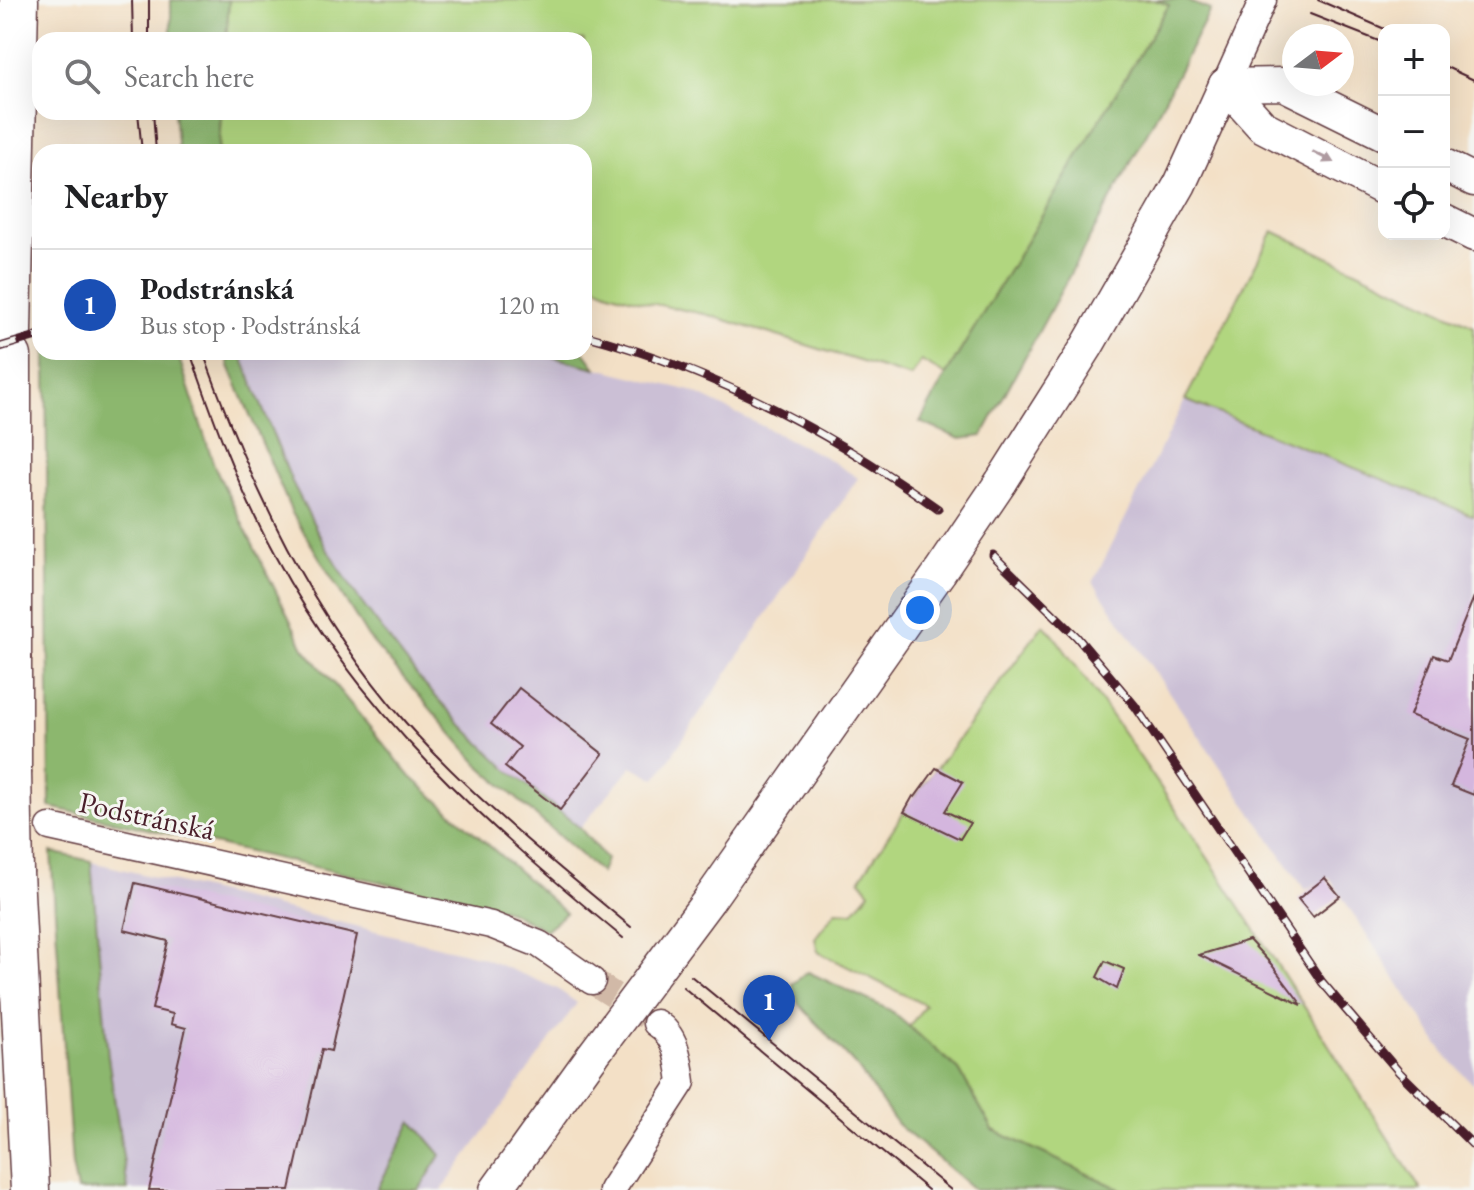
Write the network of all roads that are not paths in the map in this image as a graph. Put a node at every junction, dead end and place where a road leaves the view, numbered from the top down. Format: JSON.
{"nodes":[{"id":1,"x":19,"y":0,"type":"edge"},
{"id":2,"x":1259,"y":9,"type":"edge"},
{"id":3,"x":1225,"y":85,"type":"junction"},
{"id":4,"x":1378,"y":131,"type":"edge"},
{"id":5,"x":1450,"y":168,"type":"edge"},
{"id":6,"x":1474,"y":180,"type":"edge"},
{"id":7,"x":1378,"y":186,"type":"edge"},
{"id":8,"x":1450,"y":223,"type":"edge"},
{"id":9,"x":1474,"y":235,"type":"edge"},
{"id":10,"x":50,"y":827,"type":"dead end"},
{"id":11,"x":16,"y":919,"type":"junction"},
{"id":12,"x":592,"y":981,"type":"tunnel mouth"},
{"id":13,"x":656,"y":1023,"type":"tunnel mouth"},
{"id":14,"x":30,"y":1190,"type":"edge"},
{"id":15,"x":54,"y":1190,"type":"edge"},
{"id":16,"x":496,"y":1190,"type":"edge"},
{"id":17,"x":612,"y":1190,"type":"edge"}],
"edges":[{"from":1,"to":11,"type":"highway","bridge":true},
{"from":2,"to":3,"type":"street"},
{"from":3,"to":4,"type":"main road"},
{"from":3,"to":7,"type":"main road","one_way":true},
{"from":3,"to":16,"type":"main road","bridge":true},
{"from":5,"to":6,"type":"main road"},
{"from":8,"to":9,"type":"main road"},
{"from":10,"to":12,"type":"street","name":"Podstránská"},
{"from":11,"to":14,"type":"highway"},
{"from":11,"to":15,"type":"highway"},
{"from":13,"to":17,"type":"street"}]}
